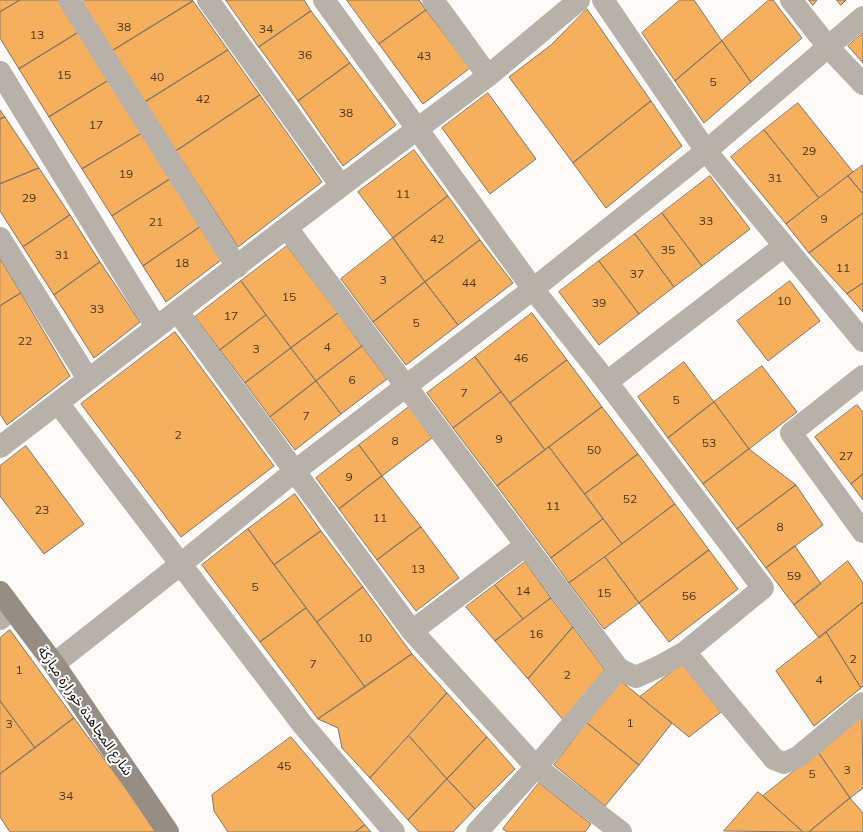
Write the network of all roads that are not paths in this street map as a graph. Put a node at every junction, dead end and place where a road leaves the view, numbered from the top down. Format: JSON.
{"nodes":[{"id":1,"x":69,"y":0,"type":"edge"},
{"id":2,"x":208,"y":0,"type":"edge"},
{"id":3,"x":324,"y":0,"type":"edge"},
{"id":4,"x":433,"y":0,"type":"edge"},
{"id":5,"x":579,"y":0,"type":"edge"},
{"id":6,"x":603,"y":0,"type":"edge"},
{"id":7,"x":791,"y":0,"type":"edge"},
{"id":8,"x":863,"y":17,"type":"edge"},
{"id":9,"x":828,"y":48,"type":"junction"},
{"id":10,"x":0,"y":72,"type":"edge"},
{"id":11,"x":488,"y":76,"type":"junction"},
{"id":12,"x":863,"y":84,"type":"edge"},
{"id":13,"x":419,"y":129,"type":"junction"},
{"id":14,"x":706,"y":151,"type":"junction"},
{"id":15,"x":341,"y":186,"type":"junction"},
{"id":16,"x":288,"y":228,"type":"junction"},
{"id":17,"x":0,"y":238,"type":"edge"},
{"id":18,"x":784,"y":246,"type":"junction"},
{"id":19,"x":237,"y":267,"type":"junction"},
{"id":20,"x":533,"y":289,"type":"junction"},
{"id":21,"x":178,"y":312,"type":"junction"},
{"id":22,"x":156,"y":327,"type":"junction"},
{"id":23,"x":863,"y":341,"type":"edge"},
{"id":24,"x":863,"y":376,"type":"edge"},
{"id":25,"x":88,"y":379,"type":"junction"},
{"id":26,"x":607,"y":382,"type":"junction"},
{"id":27,"x":405,"y":385,"type":"junction"},
{"id":28,"x":58,"y":403,"type":"junction"},
{"id":29,"x":2,"y":442,"type":"edge"},
{"id":30,"x":295,"y":471,"type":"junction"},
{"id":31,"x":863,"y":532,"type":"edge"},
{"id":32,"x":526,"y":545,"type":"junction"},
{"id":33,"x":181,"y":564,"type":"junction"},
{"id":34,"x":4,"y":607,"type":"edge"},
{"id":35,"x":412,"y":631,"type":"junction"},
{"id":36,"x":685,"y":652,"type":"junction"},
{"id":37,"x":54,"y":664,"type":"junction"},
{"id":38,"x":619,"y":669,"type":"junction"},
{"id":39,"x":863,"y":703,"type":"edge"},
{"id":40,"x":536,"y":767,"type":"junction"},
{"id":41,"x":168,"y":832,"type":"edge"},
{"id":42,"x":394,"y":832,"type":"edge"},
{"id":43,"x":477,"y":832,"type":"edge"},
{"id":44,"x":621,"y":832,"type":"edge"}],
"edges":[{"from":1,"to":19,"type":"street"},
{"from":2,"to":15,"type":"street"},
{"from":3,"to":13,"type":"street"},
{"from":4,"to":11,"type":"street"},
{"from":5,"to":11,"type":"street"},
{"from":6,"to":14,"type":"street"},
{"from":7,"to":9,"type":"street"},
{"from":8,"to":9,"type":"street"},
{"from":9,"to":12,"type":"street"},
{"from":9,"to":14,"type":"street"},
{"from":10,"to":22,"type":"street"},
{"from":11,"to":13,"type":"street"},
{"from":13,"to":15,"type":"street"},
{"from":13,"to":20,"type":"street"},
{"from":14,"to":18,"type":"street"},
{"from":14,"to":20,"type":"street"},
{"from":15,"to":16,"type":"street"},
{"from":16,"to":19,"type":"street"},
{"from":16,"to":27,"type":"street"},
{"from":17,"to":25,"type":"street"},
{"from":18,"to":23,"type":"street"},
{"from":18,"to":26,"type":"street"},
{"from":19,"to":21,"type":"street"},
{"from":20,"to":26,"type":"street"},
{"from":20,"to":27,"type":"street"},
{"from":21,"to":22,"type":"street"},
{"from":21,"to":30,"type":"street"},
{"from":22,"to":25,"type":"street"},
{"from":24,"to":31,"type":"street"},
{"from":25,"to":28,"type":"street"},
{"from":26,"to":36,"type":"street"},
{"from":27,"to":30,"type":"street"},
{"from":27,"to":32,"type":"street"},
{"from":28,"to":29,"type":"street"},
{"from":28,"to":33,"type":"street"},
{"from":30,"to":33,"type":"street"},
{"from":30,"to":35,"type":"street"},
{"from":32,"to":35,"type":"street"},
{"from":32,"to":38,"type":"street"},
{"from":33,"to":37,"type":"street"},
{"from":33,"to":42,"type":"street"},
{"from":34,"to":37,"type":"street","name":"شارع المجاهدة خورارة مباركة"},
{"from":35,"to":40,"type":"street"},
{"from":36,"to":38,"type":"street"},
{"from":36,"to":39,"type":"street"},
{"from":37,"to":41,"type":"street","name":"شارع المجاهدة خورارة مباركة"},
{"from":38,"to":40,"type":"street"},
{"from":40,"to":43,"type":"street"},
{"from":40,"to":44,"type":"street"}]}
